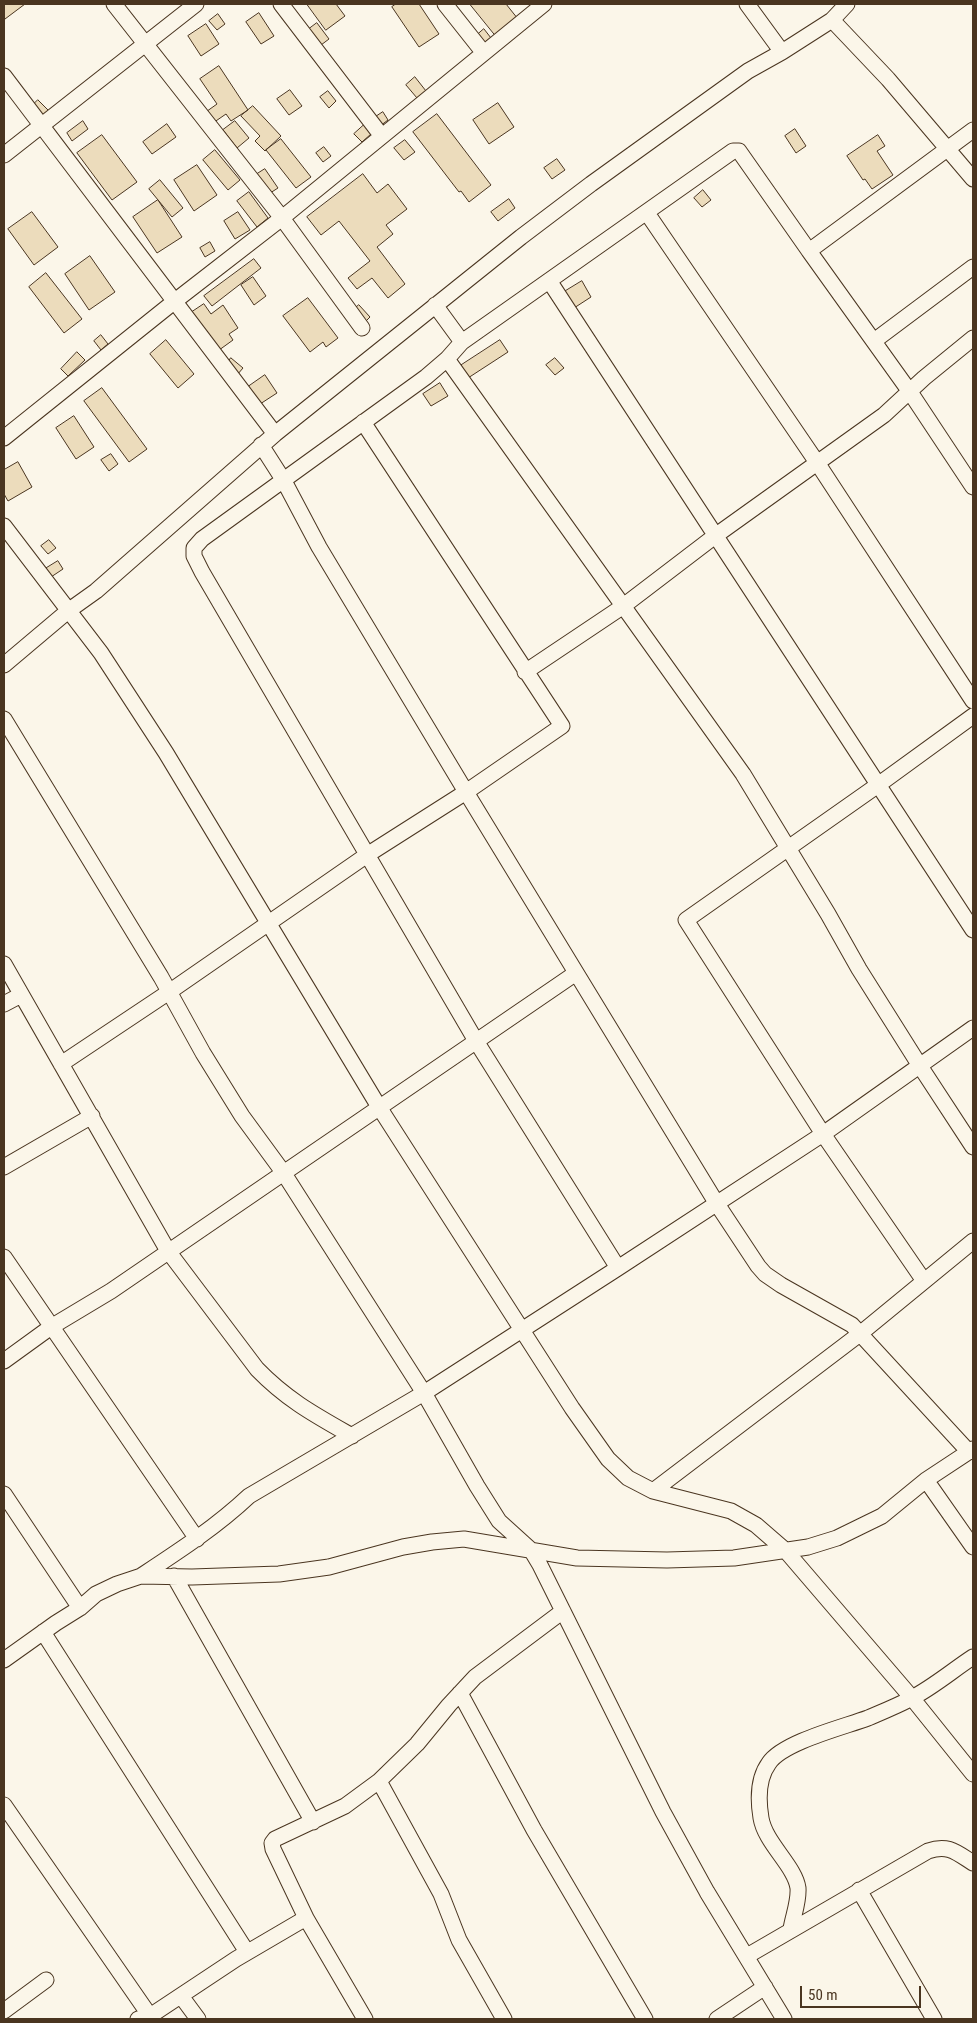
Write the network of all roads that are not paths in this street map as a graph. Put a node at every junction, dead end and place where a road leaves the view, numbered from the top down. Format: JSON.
{"nodes":[{"id":1,"x":114,"y":4,"type":"edge"},
{"id":2,"x":196,"y":4,"type":"edge"},
{"id":3,"x":281,"y":4,"type":"edge"},
{"id":4,"x":445,"y":4,"type":"edge"},
{"id":5,"x":544,"y":4,"type":"edge"},
{"id":6,"x":746,"y":4,"type":"edge"},
{"id":7,"x":847,"y":4,"type":"edge"},
{"id":8,"x":832,"y":20,"type":"junction"},
{"id":9,"x":144,"y":44,"type":"junction"},
{"id":10,"x":483,"y":52,"type":"junction"},
{"id":11,"x":782,"y":52,"type":"junction"},
{"id":12,"x":4,"y":76,"type":"edge"},
{"id":13,"x":40,"y":125,"type":"junction"},
{"id":14,"x":973,"y":130,"type":"edge"},
{"id":15,"x":381,"y":135,"type":"junction"},
{"id":16,"x":947,"y":149,"type":"junction"},
{"id":17,"x":4,"y":155,"type":"edge"},
{"id":18,"x":973,"y":178,"type":"edge"},
{"id":19,"x":647,"y":213,"type":"junction"},
{"id":20,"x":282,"y":218,"type":"junction"},
{"id":21,"x":809,"y":251,"type":"junction"},
{"id":22,"x":973,"y":267,"type":"edge"},
{"id":23,"x":550,"y":282,"type":"junction"},
{"id":24,"x":175,"y":301,"type":"junction"},
{"id":25,"x":435,"y":305,"type":"junction"},
{"id":26,"x":362,"y":328,"type":"dead end"},
{"id":27,"x":973,"y":338,"type":"edge"},
{"id":28,"x":874,"y":341,"type":"junction"},
{"id":29,"x":462,"y":342,"type":"junction"},
{"id":30,"x":447,"y":359,"type":"junction"},
{"id":31,"x":910,"y":392,"type":"junction"},
{"id":32,"x":363,"y":422,"type":"junction"},
{"id":33,"x":275,"y":434,"type":"junction"},
{"id":34,"x":4,"y":438,"type":"edge"},
{"id":35,"x":261,"y":446,"type":"junction"},
{"id":36,"x":818,"y":464,"type":"junction"},
{"id":37,"x":284,"y":481,"type":"junction"},
{"id":38,"x":972,"y":482,"type":"edge"},
{"id":39,"x":4,"y":526,"type":"edge"},
{"id":40,"x":715,"y":536,"type":"junction"},
{"id":41,"x":622,"y":607,"type":"junction"},
{"id":42,"x":68,"y":610,"type":"junction"},
{"id":43,"x":4,"y":665,"type":"edge"},
{"id":44,"x":525,"y":672,"type":"junction"},
{"id":45,"x":973,"y":701,"type":"edge"},
{"id":46,"x":973,"y":716,"type":"edge"},
{"id":47,"x":4,"y":719,"type":"edge"},
{"id":48,"x":878,"y":785,"type":"junction"},
{"id":49,"x":466,"y":792,"type":"junction"},
{"id":50,"x":788,"y":849,"type":"junction"},
{"id":51,"x":367,"y":856,"type":"junction"},
{"id":52,"x":270,"y":922,"type":"junction"},
{"id":53,"x":973,"y":930,"type":"edge"},
{"id":54,"x":4,"y":964,"type":"edge"},
{"id":55,"x":576,"y":973,"type":"junction"},
{"id":56,"x":169,"y":992,"type":"junction"},
{"id":57,"x":21,"y":995,"type":"junction"},
{"id":58,"x":4,"y":1004,"type":"edge"},
{"id":59,"x":973,"y":1028,"type":"edge"},
{"id":60,"x":476,"y":1041,"type":"junction"},
{"id":61,"x":61,"y":1064,"type":"junction"},
{"id":62,"x":920,"y":1066,"type":"junction"},
{"id":63,"x":379,"y":1107,"type":"junction"},
{"id":64,"x":92,"y":1116,"type":"junction"},
{"id":65,"x":823,"y":1134,"type":"junction"},
{"id":66,"x":973,"y":1147,"type":"edge"},
{"id":67,"x":4,"y":1168,"type":"edge"},
{"id":68,"x":283,"y":1172,"type":"junction"},
{"id":69,"x":717,"y":1204,"type":"junction"},
{"id":70,"x":973,"y":1241,"type":"edge"},
{"id":71,"x":168,"y":1251,"type":"junction"},
{"id":72,"x":4,"y":1257,"type":"edge"},
{"id":73,"x":618,"y":1268,"type":"junction"},
{"id":74,"x":924,"y":1281,"type":"junction"},
{"id":75,"x":51,"y":1327,"type":"junction"},
{"id":76,"x":521,"y":1329,"type":"junction"},
{"id":77,"x":861,"y":1333,"type":"junction"},
{"id":78,"x":4,"y":1361,"type":"edge"},
{"id":79,"x":424,"y":1393,"type":"junction"},
{"id":80,"x":352,"y":1436,"type":"junction"},
{"id":81,"x":971,"y":1451,"type":"edge"},
{"id":82,"x":926,"y":1480,"type":"junction"},
{"id":83,"x":653,"y":1491,"type":"junction"},
{"id":84,"x":4,"y":1494,"type":"edge"},
{"id":85,"x":197,"y":1539,"type":"junction"},
{"id":86,"x":973,"y":1547,"type":"edge"},
{"id":87,"x":531,"y":1550,"type":"junction"},
{"id":88,"x":786,"y":1551,"type":"junction"},
{"id":89,"x":141,"y":1576,"type":"junction"},
{"id":90,"x":174,"y":1576,"type":"junction"},
{"id":91,"x":80,"y":1608,"type":"junction"},
{"id":92,"x":563,"y":1610,"type":"junction"},
{"id":93,"x":43,"y":1632,"type":"junction"},
{"id":94,"x":973,"y":1657,"type":"edge"},
{"id":95,"x":4,"y":1660,"type":"edge"},
{"id":96,"x":460,"y":1693,"type":"junction"},
{"id":97,"x":912,"y":1698,"type":"junction"},
{"id":98,"x":973,"y":1774,"type":"edge"},
{"id":99,"x":380,"y":1781,"type":"junction"},
{"id":100,"x":4,"y":1805,"type":"edge"},
{"id":101,"x":314,"y":1822,"type":"junction"},
{"id":102,"x":973,"y":1863,"type":"edge"},
{"id":103,"x":859,"y":1890,"type":"junction"},
{"id":104,"x":306,"y":1918,"type":"junction"},
{"id":105,"x":791,"y":1929,"type":"junction"},
{"id":106,"x":247,"y":1952,"type":"junction"},
{"id":107,"x":747,"y":1956,"type":"junction"},
{"id":108,"x":46,"y":1980,"type":"dead end"},
{"id":109,"x":766,"y":1987,"type":"junction"},
{"id":110,"x":181,"y":1996,"type":"junction"},
{"id":111,"x":4,"y":2011,"type":"edge"},
{"id":112,"x":144,"y":2018,"type":"edge"},
{"id":113,"x":198,"y":2019,"type":"edge"},
{"id":114,"x":365,"y":2019,"type":"edge"},
{"id":115,"x":504,"y":2019,"type":"edge"},
{"id":116,"x":645,"y":2019,"type":"edge"},
{"id":117,"x":717,"y":2019,"type":"edge"},
{"id":118,"x":784,"y":2019,"type":"edge"},
{"id":119,"x":934,"y":2019,"type":"edge"}],
"edges":[{"from":1,"to":9,"type":"street"},
{"from":2,"to":9,"type":"street"},
{"from":3,"to":15,"type":"street"},
{"from":4,"to":10,"type":"street"},
{"from":5,"to":10,"type":"street"},
{"from":6,"to":11,"type":"street"},
{"from":7,"to":8,"type":"street"},
{"from":8,"to":11,"type":"street"},
{"from":8,"to":16,"type":"street"},
{"from":9,"to":13,"type":"street"},
{"from":9,"to":20,"type":"street"},
{"from":10,"to":15,"type":"street"},
{"from":11,"to":25,"type":"street"},
{"from":12,"to":13,"type":"street"},
{"from":13,"to":17,"type":"street"},
{"from":13,"to":24,"type":"street"},
{"from":14,"to":16,"type":"street"},
{"from":15,"to":20,"type":"street"},
{"from":16,"to":18,"type":"street"},
{"from":16,"to":21,"type":"street"},
{"from":19,"to":21,"type":"street"},
{"from":19,"to":23,"type":"street"},
{"from":19,"to":36,"type":"street"},
{"from":20,"to":24,"type":"street"},
{"from":20,"to":26,"type":"street"},
{"from":21,"to":28,"type":"street"},
{"from":22,"to":28,"type":"street"},
{"from":23,"to":29,"type":"street"},
{"from":23,"to":40,"type":"street"},
{"from":24,"to":33,"type":"street"},
{"from":24,"to":34,"type":"street"},
{"from":25,"to":29,"type":"street"},
{"from":25,"to":33,"type":"street"},
{"from":27,"to":31,"type":"street"},
{"from":28,"to":31,"type":"street"},
{"from":29,"to":30,"type":"street"},
{"from":30,"to":32,"type":"street"},
{"from":30,"to":41,"type":"street"},
{"from":31,"to":36,"type":"street"},
{"from":31,"to":38,"type":"street"},
{"from":32,"to":37,"type":"street"},
{"from":32,"to":44,"type":"street"},
{"from":33,"to":35,"type":"street"},
{"from":35,"to":37,"type":"street"},
{"from":35,"to":42,"type":"street"},
{"from":36,"to":40,"type":"street"},
{"from":36,"to":45,"type":"street"},
{"from":37,"to":49,"type":"street"},
{"from":37,"to":51,"type":"street"},
{"from":39,"to":42,"type":"street"},
{"from":40,"to":41,"type":"street"},
{"from":40,"to":48,"type":"street"},
{"from":41,"to":44,"type":"street"},
{"from":41,"to":50,"type":"street"},
{"from":42,"to":43,"type":"street"},
{"from":42,"to":52,"type":"street"},
{"from":44,"to":49,"type":"street"},
{"from":46,"to":48,"type":"street"},
{"from":47,"to":56,"type":"street"},
{"from":48,"to":50,"type":"street"},
{"from":48,"to":53,"type":"street"},
{"from":49,"to":51,"type":"street"},
{"from":49,"to":55,"type":"street"},
{"from":50,"to":62,"type":"street"},
{"from":50,"to":65,"type":"street"},
{"from":51,"to":52,"type":"street"},
{"from":51,"to":60,"type":"street"},
{"from":52,"to":56,"type":"street"},
{"from":52,"to":63,"type":"street"},
{"from":54,"to":57,"type":"street"},
{"from":55,"to":60,"type":"street"},
{"from":55,"to":69,"type":"street"},
{"from":56,"to":61,"type":"street"},
{"from":56,"to":68,"type":"street"},
{"from":57,"to":58,"type":"street"},
{"from":57,"to":61,"type":"street"},
{"from":59,"to":62,"type":"street"},
{"from":60,"to":63,"type":"street"},
{"from":60,"to":73,"type":"street"},
{"from":61,"to":64,"type":"street"},
{"from":62,"to":65,"type":"street"},
{"from":62,"to":66,"type":"street"},
{"from":63,"to":68,"type":"street"},
{"from":63,"to":76,"type":"street"},
{"from":64,"to":67,"type":"street"},
{"from":64,"to":71,"type":"street"},
{"from":65,"to":69,"type":"street"},
{"from":65,"to":74,"type":"street"},
{"from":68,"to":71,"type":"street"},
{"from":68,"to":79,"type":"street"},
{"from":69,"to":73,"type":"street"},
{"from":69,"to":77,"type":"street"},
{"from":70,"to":74,"type":"street"},
{"from":71,"to":75,"type":"street"},
{"from":71,"to":80,"type":"street"},
{"from":72,"to":75,"type":"street"},
{"from":73,"to":76,"type":"street"},
{"from":74,"to":77,"type":"street"},
{"from":75,"to":78,"type":"street"},
{"from":75,"to":85,"type":"street"},
{"from":76,"to":79,"type":"street"},
{"from":76,"to":83,"type":"street"},
{"from":77,"to":81,"type":"street"},
{"from":77,"to":83,"type":"street"},
{"from":79,"to":80,"type":"street"},
{"from":79,"to":87,"type":"street"},
{"from":80,"to":85,"type":"street"},
{"from":81,"to":82,"type":"street"},
{"from":82,"to":86,"type":"street"},
{"from":82,"to":88,"type":"street"},
{"from":83,"to":88,"type":"street"},
{"from":84,"to":91,"type":"street"},
{"from":85,"to":89,"type":"street"},
{"from":87,"to":88,"type":"street"},
{"from":87,"to":90,"type":"street"},
{"from":87,"to":92,"type":"street"},
{"from":88,"to":97,"type":"street"},
{"from":89,"to":90,"type":"street"},
{"from":89,"to":91,"type":"street"},
{"from":90,"to":101,"type":"street"},
{"from":91,"to":93,"type":"street"},
{"from":92,"to":96,"type":"street"},
{"from":92,"to":107,"type":"street"},
{"from":93,"to":95,"type":"street"},
{"from":93,"to":106,"type":"street"},
{"from":94,"to":97,"type":"street"},
{"from":96,"to":99,"type":"street"},
{"from":96,"to":116,"type":"street"},
{"from":97,"to":98,"type":"street"},
{"from":97,"to":105,"type":"street"},
{"from":99,"to":101,"type":"street"},
{"from":99,"to":115,"type":"street"},
{"from":100,"to":112,"type":"street"},
{"from":101,"to":104,"type":"street"},
{"from":102,"to":103,"type":"street"},
{"from":103,"to":105,"type":"street"},
{"from":103,"to":119,"type":"street"},
{"from":104,"to":106,"type":"street"},
{"from":104,"to":114,"type":"street"},
{"from":105,"to":107,"type":"street"},
{"from":106,"to":110,"type":"street"},
{"from":107,"to":109,"type":"street"},
{"from":108,"to":111,"type":"street"},
{"from":109,"to":117,"type":"street"},
{"from":109,"to":118,"type":"street"},
{"from":110,"to":112,"type":"street"},
{"from":110,"to":113,"type":"street"}]}
